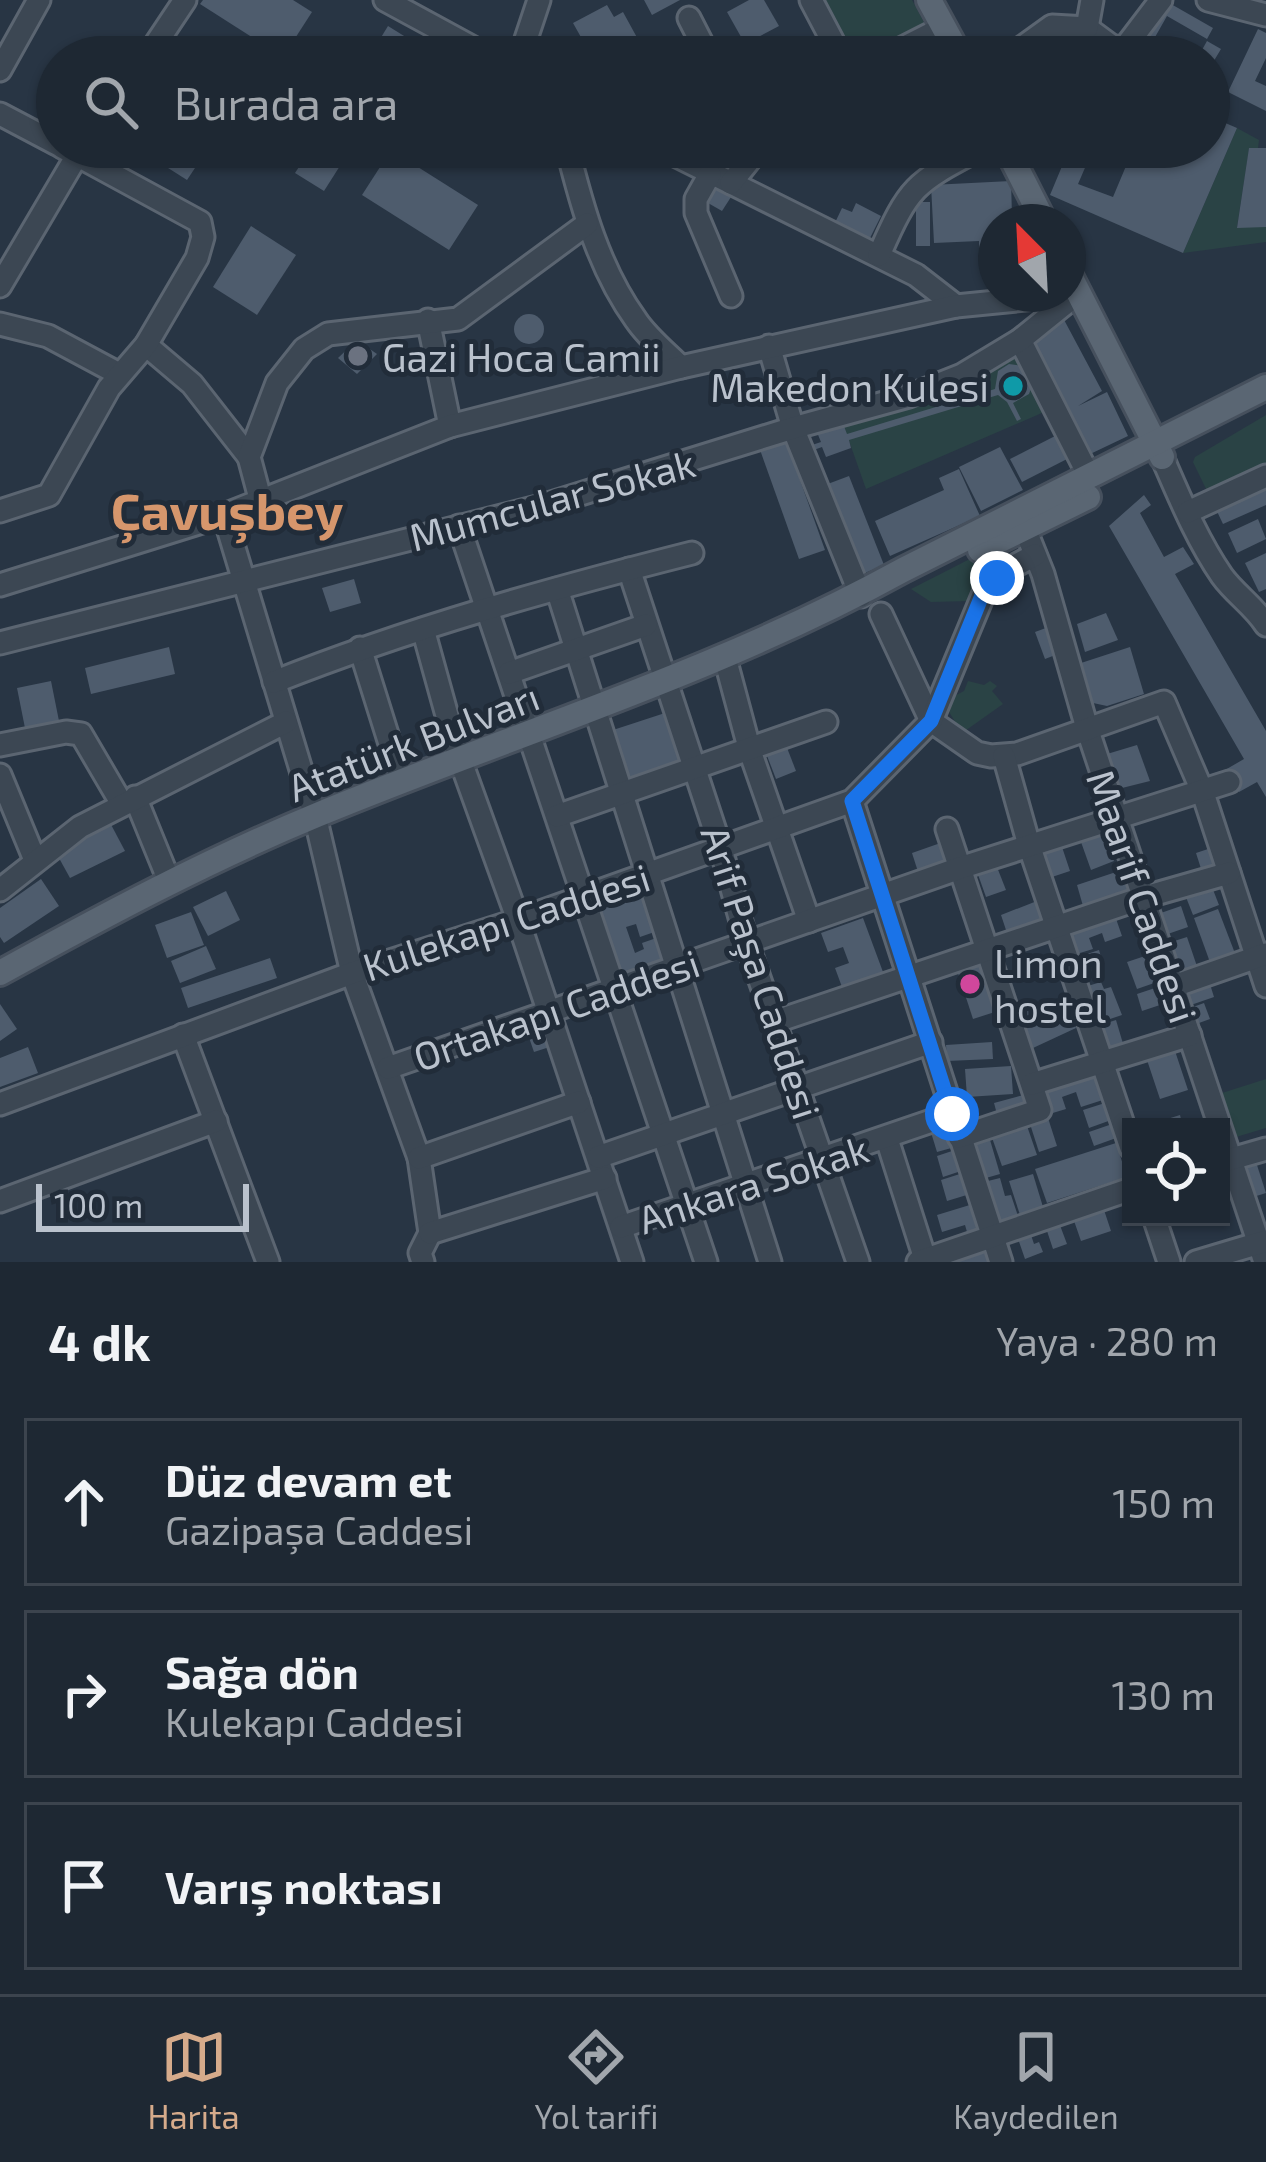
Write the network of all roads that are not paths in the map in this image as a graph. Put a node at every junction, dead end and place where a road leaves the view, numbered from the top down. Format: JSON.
{"nodes":[{"id":1,"x":39,"y":0,"type":"edge"},
{"id":2,"x":185,"y":0,"type":"edge"},
{"id":3,"x":385,"y":0,"type":"edge"},
{"id":4,"x":539,"y":0,"type":"edge"},
{"id":5,"x":811,"y":0,"type":"edge"},
{"id":6,"x":929,"y":0,"type":"edge"},
{"id":7,"x":1092,"y":0,"type":"edge"},
{"id":8,"x":1161,"y":0,"type":"edge"},
{"id":9,"x":1208,"y":0,"type":"edge"},
{"id":10,"x":420,"y":9,"type":"edge"},
{"id":11,"x":1266,"y":15,"type":"edge"},
{"id":12,"x":689,"y":18,"type":"dead end"},
{"id":13,"x":944,"y":27,"type":"junction"},
{"id":14,"x":1088,"y":28,"type":"junction"},
{"id":15,"x":161,"y":36,"type":"edge"},
{"id":16,"x":459,"y":36,"type":"edge"},
{"id":17,"x":527,"y":36,"type":"edge"},
{"id":18,"x":698,"y":36,"type":"edge"},
{"id":19,"x":830,"y":36,"type":"edge"},
{"id":20,"x":926,"y":36,"type":"edge"},
{"id":21,"x":949,"y":36,"type":"edge"},
{"id":22,"x":1038,"y":36,"type":"edge"},
{"id":23,"x":1098,"y":36,"type":"edge"},
{"id":24,"x":1134,"y":36,"type":"edge"},
{"id":25,"x":0,"y":70,"type":"edge"},
{"id":26,"x":0,"y":114,"type":"edge"},
{"id":27,"x":36,"y":131,"type":"edge"},
{"id":28,"x":60,"y":168,"type":"edge"},
{"id":29,"x":105,"y":168,"type":"edge"},
{"id":30,"x":572,"y":168,"type":"edge"},
{"id":31,"x":699,"y":168,"type":"edge"},
{"id":32,"x":743,"y":168,"type":"edge"},
{"id":33,"x":947,"y":168,"type":"edge"},
{"id":34,"x":1017,"y":168,"type":"edge"},
{"id":35,"x":710,"y":174,"type":"junction"},
{"id":36,"x":731,"y":183,"type":"junction"},
{"id":37,"x":1035,"y":204,"type":"edge"},
{"id":38,"x":587,"y":224,"type":"junction"},
{"id":39,"x":879,"y":256,"type":"junction"},
{"id":40,"x":0,"y":286,"type":"edge"},
{"id":41,"x":731,"y":296,"type":"dead end"},
{"id":42,"x":978,"y":302,"type":"edge"},
{"id":43,"x":956,"y":306,"type":"junction"},
{"id":44,"x":1086,"y":308,"type":"edge"},
{"id":45,"x":1046,"y":312,"type":"edge"},
{"id":46,"x":428,"y":320,"type":"junction"},
{"id":47,"x":0,"y":324,"type":"edge"},
{"id":48,"x":1020,"y":340,"type":"junction"},
{"id":49,"x":146,"y":345,"type":"junction"},
{"id":50,"x":769,"y":346,"type":"junction"},
{"id":51,"x":681,"y":367,"type":"junction"},
{"id":52,"x":119,"y":374,"type":"junction"},
{"id":53,"x":1266,"y":387,"type":"edge"},
{"id":54,"x":1266,"y":404,"type":"edge"},
{"id":55,"x":450,"y":426,"type":"junction"},
{"id":56,"x":793,"y":428,"type":"junction"},
{"id":57,"x":1159,"y":451,"type":"junction"},
{"id":58,"x":249,"y":457,"type":"junction"},
{"id":59,"x":1266,"y":476,"type":"edge"},
{"id":60,"x":1090,"y":478,"type":"junction"},
{"id":61,"x":261,"y":502,"type":"junction"},
{"id":62,"x":0,"y":512,"type":"edge"},
{"id":63,"x":1188,"y":512,"type":"junction"},
{"id":64,"x":224,"y":515,"type":"junction"},
{"id":65,"x":1021,"y":522,"type":"junction"},
{"id":66,"x":459,"y":526,"type":"junction"},
{"id":67,"x":692,"y":554,"type":"dead end"},
{"id":68,"x":1035,"y":555,"type":"junction"},
{"id":69,"x":629,"y":569,"type":"junction"},
{"id":70,"x":241,"y":581,"type":"junction"},
{"id":71,"x":0,"y":585,"type":"edge"},
{"id":72,"x":557,"y":589,"type":"junction"},
{"id":73,"x":861,"y":596,"type":"junction"},
{"id":74,"x":487,"y":608,"type":"junction"},
{"id":75,"x":881,"y":614,"type":"dead end"},
{"id":76,"x":1263,"y":615,"type":"edge"},
{"id":77,"x":646,"y":625,"type":"junction"},
{"id":78,"x":423,"y":629,"type":"junction"},
{"id":79,"x":0,"y":643,"type":"edge"},
{"id":80,"x":360,"y":648,"type":"junction"},
{"id":81,"x":578,"y":650,"type":"junction"},
{"id":82,"x":725,"y":658,"type":"junction"},
{"id":83,"x":509,"y":673,"type":"junction"},
{"id":84,"x":274,"y":682,"type":"junction"},
{"id":85,"x":664,"y":684,"type":"junction"},
{"id":86,"x":595,"y":710,"type":"junction"},
{"id":87,"x":931,"y":721,"type":"junction"},
{"id":88,"x":286,"y":722,"type":"junction"},
{"id":89,"x":826,"y":722,"type":"dead end"},
{"id":90,"x":1087,"y":728,"type":"junction"},
{"id":91,"x":529,"y":734,"type":"junction"},
{"id":92,"x":0,"y":745,"type":"edge"},
{"id":93,"x":750,"y":751,"type":"junction"},
{"id":94,"x":1004,"y":756,"type":"junction"},
{"id":95,"x":460,"y":760,"type":"junction"},
{"id":96,"x":695,"y":770,"type":"junction"},
{"id":97,"x":0,"y":775,"type":"edge"},
{"id":98,"x":402,"y":782,"type":"junction"},
{"id":99,"x":1228,"y":782,"type":"dead end"},
{"id":100,"x":622,"y":793,"type":"junction"},
{"id":101,"x":1203,"y":793,"type":"junction"},
{"id":102,"x":128,"y":801,"type":"junction"},
{"id":103,"x":852,"y":801,"type":"junction"},
{"id":104,"x":557,"y":815,"type":"junction"},
{"id":105,"x":315,"y":816,"type":"junction"},
{"id":106,"x":1117,"y":817,"type":"junction"},
{"id":107,"x":780,"y":827,"type":"junction"},
{"id":108,"x":947,"y":829,"type":"dead end"},
{"id":109,"x":1029,"y":844,"type":"junction"},
{"id":110,"x":722,"y":849,"type":"junction"},
{"id":111,"x":34,"y":860,"type":"junction"},
{"id":112,"x":960,"y":868,"type":"junction"},
{"id":113,"x":1229,"y":873,"type":"junction"},
{"id":114,"x":649,"y":874,"type":"junction"},
{"id":115,"x":170,"y":883,"type":"junction"},
{"id":116,"x":0,"y":890,"type":"edge"},
{"id":117,"x":882,"y":896,"type":"junction"},
{"id":118,"x":584,"y":897,"type":"junction"},
{"id":119,"x":1144,"y":897,"type":"junction"},
{"id":120,"x":518,"y":920,"type":"junction"},
{"id":121,"x":809,"y":921,"type":"junction"},
{"id":122,"x":1058,"y":928,"type":"junction"},
{"id":123,"x":747,"y":943,"type":"junction"},
{"id":124,"x":987,"y":950,"type":"junction"},
{"id":125,"x":1262,"y":955,"type":"edge"},
{"id":126,"x":678,"y":966,"type":"junction"},
{"id":127,"x":0,"y":973,"type":"edge"},
{"id":128,"x":352,"y":973,"type":"junction"},
{"id":129,"x":907,"y":978,"type":"junction"},
{"id":130,"x":1174,"y":986,"type":"junction"},
{"id":131,"x":1266,"y":986,"type":"edge"},
{"id":132,"x":614,"y":992,"type":"junction"},
{"id":133,"x":550,"y":1012,"type":"junction"},
{"id":134,"x":774,"y":1022,"type":"junction"},
{"id":135,"x":183,"y":1035,"type":"junction"},
{"id":136,"x":1190,"y":1036,"type":"junction"},
{"id":137,"x":931,"y":1042,"type":"junction"},
{"id":138,"x":1103,"y":1063,"type":"junction"},
{"id":139,"x":388,"y":1068,"type":"junction"},
{"id":140,"x":1032,"y":1084,"type":"junction"},
{"id":141,"x":799,"y":1086,"type":"junction"},
{"id":142,"x":579,"y":1102,"type":"junction"},
{"id":143,"x":0,"y":1104,"type":"edge"},
{"id":144,"x":724,"y":1112,"type":"junction"},
{"id":145,"x":952,"y":1114,"type":"junction"},
{"id":146,"x":1214,"y":1118,"type":"edge"},
{"id":147,"x":215,"y":1121,"type":"junction"},
{"id":148,"x":1122,"y":1121,"type":"edge"},
{"id":149,"x":663,"y":1133,"type":"junction"},
{"id":150,"x":959,"y":1137,"type":"junction"},
{"id":151,"x":887,"y":1139,"type":"junction"},
{"id":152,"x":1266,"y":1149,"type":"edge"},
{"id":153,"x":419,"y":1158,"type":"junction"},
{"id":154,"x":824,"y":1159,"type":"junction"},
{"id":155,"x":1230,"y":1159,"type":"edge"},
{"id":156,"x":1230,"y":1167,"type":"edge"},
{"id":157,"x":602,"y":1168,"type":"junction"},
{"id":158,"x":746,"y":1184,"type":"junction"},
{"id":159,"x":1122,"y":1192,"type":"edge"},
{"id":160,"x":0,"y":1201,"type":"edge"},
{"id":161,"x":688,"y":1204,"type":"junction"},
{"id":162,"x":1157,"y":1226,"type":"edge"},
{"id":163,"x":621,"y":1227,"type":"junction"},
{"id":164,"x":430,"y":1233,"type":"junction"},
{"id":165,"x":991,"y":1235,"type":"junction"},
{"id":166,"x":1263,"y":1248,"type":"edge"},
{"id":167,"x":923,"y":1261,"type":"edge"},
{"id":168,"x":268,"y":1262,"type":"edge"},
{"id":169,"x":423,"y":1262,"type":"edge"},
{"id":170,"x":632,"y":1262,"type":"edge"},
{"id":171,"x":706,"y":1262,"type":"edge"},
{"id":172,"x":770,"y":1262,"type":"edge"},
{"id":173,"x":858,"y":1262,"type":"edge"},
{"id":174,"x":1000,"y":1262,"type":"edge"},
{"id":175,"x":1169,"y":1262,"type":"edge"},
{"id":176,"x":1196,"y":1262,"type":"edge"}],
"edges":[{"from":1,"to":25,"type":"street"},
{"from":2,"to":15,"type":"street"},
{"from":3,"to":10,"type":"street"},
{"from":4,"to":17,"type":"street"},
{"from":5,"to":19,"type":"street"},
{"from":6,"to":13,"type":"main road"},
{"from":7,"to":14,"type":"street"},
{"from":8,"to":24,"type":"street"},
{"from":9,"to":11,"type":"street"},
{"from":10,"to":16,"type":"street"},
{"from":12,"to":18,"type":"street"},
{"from":13,"to":20,"type":"street"},
{"from":13,"to":21,"type":"main road"},
{"from":14,"to":22,"type":"street"},
{"from":14,"to":23,"type":"street"},
{"from":26,"to":27,"type":"street"},
{"from":28,"to":40,"type":"street"},
{"from":29,"to":49,"type":"street"},
{"from":30,"to":38,"type":"street"},
{"from":31,"to":35,"type":"street"},
{"from":32,"to":36,"type":"street"},
{"from":33,"to":39,"type":"street"},
{"from":34,"to":37,"type":"main road"},
{"from":35,"to":36,"type":"street"},
{"from":35,"to":41,"type":"street"},
{"from":36,"to":39,"type":"street"},
{"from":38,"to":46,"type":"street"},
{"from":38,"to":51,"type":"street"},
{"from":39,"to":43,"type":"street"},
{"from":42,"to":43,"type":"street"},
{"from":43,"to":50,"type":"street"},
{"from":44,"to":57,"type":"main road"},
{"from":45,"to":48,"type":"street","name":"Mumcular Sokak"},
{"from":46,"to":55,"type":"street"},
{"from":46,"to":58,"type":"street"},
{"from":47,"to":52,"type":"street"},
{"from":48,"to":56,"type":"street","name":"Mumcular Sokak"},
{"from":48,"to":60,"type":"street"},
{"from":49,"to":52,"type":"street"},
{"from":49,"to":58,"type":"street"},
{"from":50,"to":51,"type":"street"},
{"from":50,"to":56,"type":"street"},
{"from":51,"to":55,"type":"street"},
{"from":52,"to":62,"type":"street"},
{"from":53,"to":57,"type":"main road","name":"Atatürk Bulvarı"},
{"from":54,"to":57,"type":"main road","name":"Atatürk Bulvarı"},
{"from":55,"to":61,"type":"street"},
{"from":56,"to":66,"type":"street","name":"Mumcular Sokak"},
{"from":56,"to":73,"type":"street"},
{"from":57,"to":60,"type":"main road","name":"Atatürk Bulvarı"},
{"from":57,"to":63,"type":"street"},
{"from":57,"to":65,"type":"main road","name":"Atatürk Bulvarı"},
{"from":58,"to":61,"type":"street"},
{"from":59,"to":63,"type":"street"},
{"from":60,"to":65,"type":"main road","name":"Atatürk Bulvarı"},
{"from":61,"to":64,"type":"street"},
{"from":63,"to":76,"type":"street"},
{"from":64,"to":70,"type":"street"},
{"from":64,"to":71,"type":"street"},
{"from":65,"to":68,"type":"street","name":"Maarif Caddesi"},
{"from":65,"to":73,"type":"main road","name":"Atatürk Bulvarı"},
{"from":66,"to":70,"type":"street","name":"Mumcular Sokak"},
{"from":66,"to":74,"type":"street"},
{"from":67,"to":69,"type":"street"},
{"from":68,"to":87,"type":"street","name":"Kulekapı Caddesi"},
{"from":68,"to":90,"type":"street","name":"Maarif Caddesi"},
{"from":69,"to":72,"type":"street"},
{"from":69,"to":77,"type":"street","name":"Arif Paşa Caddesi"},
{"from":70,"to":79,"type":"street","name":"Mumcular Sokak"},
{"from":70,"to":84,"type":"street"},
{"from":72,"to":74,"type":"street"},
{"from":72,"to":81,"type":"street"},
{"from":73,"to":82,"type":"main road","name":"Atatürk Bulvarı"},
{"from":74,"to":78,"type":"street"},
{"from":74,"to":83,"type":"street"},
{"from":75,"to":87,"type":"street"},
{"from":77,"to":81,"type":"street"},
{"from":77,"to":85,"type":"street","name":"Arif Paşa Caddesi"},
{"from":78,"to":80,"type":"street"},
{"from":78,"to":95,"type":"street"},
{"from":80,"to":84,"type":"street"},
{"from":80,"to":98,"type":"street"},
{"from":81,"to":83,"type":"street"},
{"from":81,"to":86,"type":"street"},
{"from":82,"to":85,"type":"main road","name":"Atatürk Bulvarı"},
{"from":82,"to":93,"type":"street"},
{"from":83,"to":91,"type":"street"},
{"from":84,"to":88,"type":"street"},
{"from":85,"to":86,"type":"main road","name":"Atatürk Bulvarı"},
{"from":85,"to":96,"type":"street","name":"Arif Paşa Caddesi"},
{"from":86,"to":91,"type":"main road","name":"Atatürk Bulvarı"},
{"from":86,"to":100,"type":"street"},
{"from":87,"to":94,"type":"street"},
{"from":87,"to":103,"type":"street","name":"Kulekapı Caddesi"},
{"from":88,"to":102,"type":"street"},
{"from":88,"to":105,"type":"street"},
{"from":89,"to":93,"type":"street"},
{"from":90,"to":94,"type":"street"},
{"from":90,"to":101,"type":"street"},
{"from":90,"to":106,"type":"street","name":"Maarif Caddesi"},
{"from":91,"to":95,"type":"main road","name":"Atatürk Bulvarı"},
{"from":91,"to":104,"type":"street"},
{"from":92,"to":102,"type":"street"},
{"from":93,"to":96,"type":"street"},
{"from":93,"to":107,"type":"street"},
{"from":94,"to":109,"type":"street"},
{"from":95,"to":98,"type":"main road","name":"Atatürk Bulvarı"},
{"from":95,"to":120,"type":"street"},
{"from":96,"to":100,"type":"street"},
{"from":96,"to":110,"type":"street","name":"Arif Paşa Caddesi"},
{"from":97,"to":111,"type":"street"},
{"from":98,"to":105,"type":"main road","name":"Atatürk Bulvarı"},
{"from":99,"to":101,"type":"street","name":"Ortakapı Caddesi"},
{"from":100,"to":104,"type":"street"},
{"from":100,"to":114,"type":"street"},
{"from":101,"to":106,"type":"street","name":"Ortakapı Caddesi"},
{"from":101,"to":113,"type":"street"},
{"from":102,"to":111,"type":"street"},
{"from":102,"to":115,"type":"street"},
{"from":103,"to":107,"type":"street","name":"Kulekapı Caddesi"},
{"from":103,"to":117,"type":"street"},
{"from":104,"to":118,"type":"street"},
{"from":105,"to":115,"type":"main road","name":"Atatürk Bulvarı"},
{"from":105,"to":128,"type":"street"},
{"from":106,"to":109,"type":"street","name":"Ortakapı Caddesi"},
{"from":106,"to":119,"type":"street","name":"Maarif Caddesi"},
{"from":107,"to":110,"type":"street","name":"Kulekapı Caddesi"},
{"from":107,"to":121,"type":"street"},
{"from":108,"to":112,"type":"street"},
{"from":109,"to":112,"type":"street","name":"Ortakapı Caddesi"},
{"from":109,"to":122,"type":"street"},
{"from":110,"to":114,"type":"street","name":"Kulekapı Caddesi"},
{"from":110,"to":123,"type":"street","name":"Arif Paşa Caddesi"},
{"from":111,"to":116,"type":"street"},
{"from":112,"to":117,"type":"street","name":"Ortakapı Caddesi"},
{"from":112,"to":124,"type":"street"},
{"from":113,"to":119,"type":"street"},
{"from":113,"to":125,"type":"street"},
{"from":114,"to":118,"type":"street","name":"Kulekapı Caddesi"},
{"from":114,"to":126,"type":"street"},
{"from":115,"to":127,"type":"main road","name":"Atatürk Bulvarı"},
{"from":117,"to":121,"type":"street","name":"Ortakapı Caddesi"},
{"from":117,"to":129,"type":"street"},
{"from":118,"to":120,"type":"street","name":"Kulekapı Caddesi"},
{"from":118,"to":132,"type":"street"},
{"from":119,"to":122,"type":"street"},
{"from":119,"to":130,"type":"street","name":"Maarif Caddesi"},
{"from":120,"to":128,"type":"street","name":"Kulekapı Caddesi"},
{"from":120,"to":133,"type":"street"},
{"from":121,"to":123,"type":"street","name":"Ortakapı Caddesi"},
{"from":122,"to":124,"type":"street"},
{"from":122,"to":138,"type":"street"},
{"from":123,"to":126,"type":"street","name":"Ortakapı Caddesi"},
{"from":123,"to":134,"type":"street","name":"Arif Paşa Caddesi"},
{"from":124,"to":129,"type":"street"},
{"from":124,"to":140,"type":"street"},
{"from":125,"to":130,"type":"street"},
{"from":125,"to":131,"type":"street"},
{"from":126,"to":132,"type":"street","name":"Ortakapı Caddesi"},
{"from":126,"to":144,"type":"street"},
{"from":128,"to":135,"type":"street","name":"Kulekapı Caddesi"},
{"from":128,"to":139,"type":"street"},
{"from":129,"to":134,"type":"street"},
{"from":129,"to":137,"type":"street"},
{"from":130,"to":136,"type":"street","name":"Maarif Caddesi"},
{"from":132,"to":133,"type":"street","name":"Ortakapı Caddesi"},
{"from":132,"to":149,"type":"street"},
{"from":133,"to":139,"type":"street","name":"Ortakapı Caddesi"},
{"from":133,"to":142,"type":"street"},
{"from":134,"to":141,"type":"street","name":"Arif Paşa Caddesi"},
{"from":135,"to":143,"type":"street","name":"Kulekapı Caddesi"},
{"from":135,"to":147,"type":"street"},
{"from":136,"to":138,"type":"street"},
{"from":136,"to":146,"type":"street","name":"Maarif Caddesi"},
{"from":137,"to":141,"type":"street"},
{"from":137,"to":145,"type":"street"},
{"from":138,"to":140,"type":"street"},
{"from":138,"to":148,"type":"street"},
{"from":139,"to":153,"type":"street"},
{"from":140,"to":150,"type":"street"},
{"from":141,"to":144,"type":"street"},
{"from":141,"to":154,"type":"street","name":"Arif Paşa Caddesi"},
{"from":142,"to":153,"type":"street"},
{"from":142,"to":157,"type":"street"},
{"from":144,"to":149,"type":"street"},
{"from":144,"to":158,"type":"street"},
{"from":145,"to":150,"type":"street"},
{"from":145,"to":151,"type":"street","name":"Ankara Sokak"},
{"from":147,"to":160,"type":"street"},
{"from":147,"to":168,"type":"street"},
{"from":149,"to":157,"type":"street"},
{"from":149,"to":161,"type":"street"},
{"from":150,"to":165,"type":"street"},
{"from":151,"to":154,"type":"street","name":"Ankara Sokak"},
{"from":151,"to":167,"type":"street"},
{"from":152,"to":155,"type":"street"},
{"from":153,"to":164,"type":"street"},
{"from":154,"to":158,"type":"street","name":"Ankara Sokak"},
{"from":154,"to":173,"type":"street","name":"Arif Paşa Caddesi"},
{"from":156,"to":166,"type":"street","name":"Maarif Caddesi"},
{"from":157,"to":163,"type":"street"},
{"from":157,"to":164,"type":"street"},
{"from":158,"to":161,"type":"street","name":"Ankara Sokak"},
{"from":158,"to":172,"type":"street"},
{"from":159,"to":165,"type":"street"},
{"from":161,"to":163,"type":"street","name":"Ankara Sokak"},
{"from":161,"to":171,"type":"street"},
{"from":162,"to":175,"type":"street"},
{"from":163,"to":170,"type":"street"},
{"from":164,"to":169,"type":"street"},
{"from":165,"to":167,"type":"street"},
{"from":165,"to":174,"type":"street"},
{"from":166,"to":176,"type":"street"}]}
